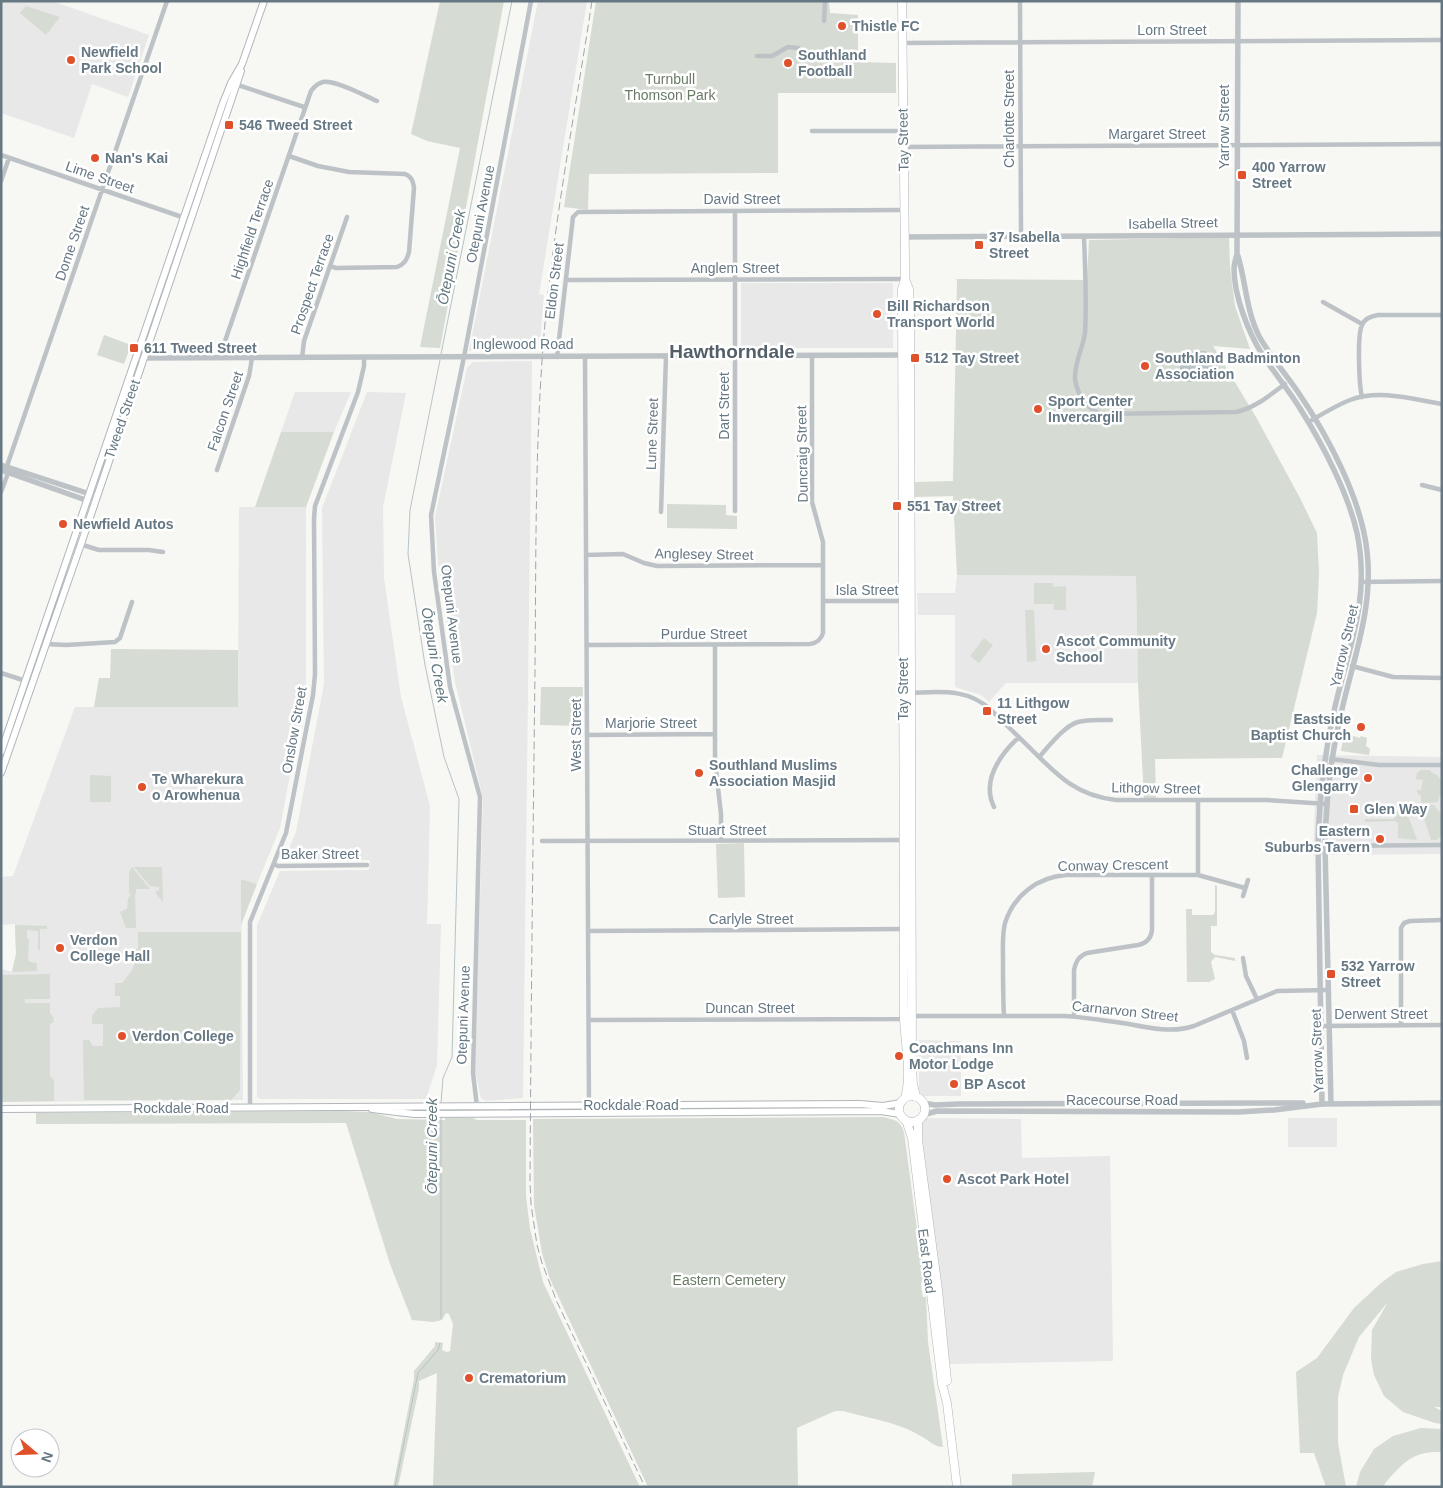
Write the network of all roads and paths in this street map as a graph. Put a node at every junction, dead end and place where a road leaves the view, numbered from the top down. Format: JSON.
{"nodes":[{"id":1,"x":167,"y":1,"type":"edge"},
{"id":2,"x":264,"y":1,"type":"edge"},
{"id":3,"x":532,"y":1,"type":"edge"},
{"id":4,"x":825,"y":1,"type":"edge"},
{"id":5,"x":902,"y":1,"type":"edge"},
{"id":6,"x":1020,"y":1,"type":"edge"},
{"id":7,"x":1238,"y":1,"type":"edge"},
{"id":8,"x":824,"y":21,"type":"dead end"},
{"id":9,"x":1442,"y":40,"type":"edge"},
{"id":10,"x":1237,"y":41,"type":"junction"},
{"id":11,"x":1020,"y":42,"type":"junction"},
{"id":12,"x":902,"y":43,"type":"junction"},
{"id":13,"x":798,"y":48,"type":"dead end"},
{"id":14,"x":757,"y":56,"type":"dead end"},
{"id":15,"x":234,"y":84,"type":"junction"},
{"id":16,"x":377,"y":101,"type":"dead end"},
{"id":17,"x":304,"y":108,"type":"junction"},
{"id":18,"x":812,"y":131,"type":"dead end"},
{"id":19,"x":903,"y":131,"type":"junction"},
{"id":20,"x":1442,"y":144,"type":"edge"},
{"id":21,"x":1237,"y":145,"type":"junction"},
{"id":22,"x":1020,"y":146,"type":"junction"},
{"id":23,"x":903,"y":147,"type":"junction"},
{"id":24,"x":1,"y":155,"type":"edge"},
{"id":25,"x":289,"y":156,"type":"junction"},
{"id":26,"x":9,"y":158,"type":"junction"},
{"id":27,"x":1,"y":181,"type":"edge"},
{"id":28,"x":102,"y":190,"type":"junction"},
{"id":29,"x":904,"y":210,"type":"junction"},
{"id":30,"x":580,"y":211,"type":"joint"},
{"id":31,"x":735,"y":211,"type":"junction"},
{"id":32,"x":347,"y":217,"type":"dead end"},
{"id":33,"x":187,"y":219,"type":"junction"},
{"id":34,"x":1236,"y":234,"type":"junction"},
{"id":35,"x":1442,"y":234,"type":"edge"},
{"id":36,"x":1084,"y":236,"type":"junction"},
{"id":37,"x":1021,"y":237,"type":"junction"},
{"id":38,"x":904,"y":238,"type":"junction"},
{"id":39,"x":1237,"y":254,"type":"junction"},
{"id":40,"x":330,"y":266,"type":"junction"},
{"id":41,"x":905,"y":279,"type":"junction"},
{"id":42,"x":566,"y":280,"type":"junction"},
{"id":43,"x":735,"y":280,"type":"junction"},
{"id":44,"x":1322,"y":302,"type":"dead end"},
{"id":45,"x":1442,"y":314,"type":"edge"},
{"id":46,"x":1362,"y":324,"type":"junction"},
{"id":47,"x":906,"y":355,"type":"junction"},
{"id":48,"x":666,"y":356,"type":"junction"},
{"id":49,"x":735,"y":356,"type":"junction"},
{"id":50,"x":812,"y":356,"type":"junction"},
{"id":51,"x":464,"y":357,"type":"junction"},
{"id":52,"x":557,"y":357,"type":"junction"},
{"id":53,"x":585,"y":357,"type":"junction"},
{"id":54,"x":140,"y":358,"type":"junction"},
{"id":55,"x":222,"y":358,"type":"junction"},
{"id":56,"x":252,"y":358,"type":"junction"},
{"id":57,"x":302,"y":358,"type":"junction"},
{"id":58,"x":364,"y":358,"type":"junction"},
{"id":59,"x":1290,"y":381,"type":"junction"},
{"id":60,"x":1284,"y":385,"type":"junction"},
{"id":61,"x":1362,"y":396,"type":"junction"},
{"id":62,"x":1442,"y":404,"type":"edge"},
{"id":63,"x":1315,"y":418,"type":"junction"},
{"id":64,"x":1309,"y":422,"type":"junction"},
{"id":65,"x":902,"y":437,"type":"junction"},
{"id":66,"x":911,"y":437,"type":"junction"},
{"id":67,"x":4,"y":469,"type":"edge"},
{"id":68,"x":217,"y":470,"type":"dead end"},
{"id":69,"x":1422,"y":485,"type":"dead end"},
{"id":70,"x":1442,"y":490,"type":"edge"},
{"id":71,"x":1,"y":492,"type":"edge"},
{"id":72,"x":92,"y":498,"type":"junction"},
{"id":73,"x":735,"y":511,"type":"dead end"},
{"id":74,"x":661,"y":512,"type":"dead end"},
{"id":75,"x":902,"y":516,"type":"junction"},
{"id":76,"x":911,"y":516,"type":"junction"},
{"id":77,"x":73,"y":542,"type":"junction"},
{"id":78,"x":81,"y":544,"type":"junction"},
{"id":79,"x":163,"y":552,"type":"dead end"},
{"id":80,"x":586,"y":555,"type":"junction"},
{"id":81,"x":823,"y":565,"type":"junction"},
{"id":82,"x":1361,"y":582,"type":"junction"},
{"id":83,"x":1368,"y":582,"type":"junction"},
{"id":84,"x":1442,"y":582,"type":"edge"},
{"id":85,"x":823,"y":601,"type":"junction"},
{"id":86,"x":902,"y":601,"type":"junction"},
{"id":87,"x":912,"y":601,"type":"junction"},
{"id":88,"x":132,"y":602,"type":"dead end"},
{"id":89,"x":820,"y":640,"type":"joint"},
{"id":90,"x":46,"y":644,"type":"junction"},
{"id":91,"x":587,"y":645,"type":"junction"},
{"id":92,"x":715,"y":645,"type":"junction"},
{"id":93,"x":1347,"y":664,"type":"junction"},
{"id":94,"x":1353,"y":666,"type":"junction"},
{"id":95,"x":1,"y":673,"type":"edge"},
{"id":96,"x":1442,"y":678,"type":"edge"},
{"id":97,"x":29,"y":682,"type":"junction"},
{"id":98,"x":903,"y":693,"type":"junction"},
{"id":99,"x":912,"y":693,"type":"junction"},
{"id":100,"x":1111,"y":720,"type":"dead end"},
{"id":101,"x":715,"y":734,"type":"junction"},
{"id":102,"x":587,"y":735,"type":"junction"},
{"id":103,"x":1019,"y":737,"type":"junction"},
{"id":104,"x":1,"y":752,"type":"edge"},
{"id":105,"x":1039,"y":757,"type":"junction"},
{"id":106,"x":1325,"y":758,"type":"junction"},
{"id":107,"x":1332,"y":759,"type":"junction"},
{"id":108,"x":1442,"y":765,"type":"edge"},
{"id":109,"x":2,"y":769,"type":"edge"},
{"id":110,"x":1198,"y":800,"type":"junction"},
{"id":111,"x":1323,"y":804,"type":"junction"},
{"id":112,"x":994,"y":806,"type":"dead end"},
{"id":113,"x":903,"y":840,"type":"junction"},
{"id":114,"x":912,"y":840,"type":"junction"},
{"id":115,"x":542,"y":841,"type":"dead end"},
{"id":116,"x":588,"y":841,"type":"junction"},
{"id":117,"x":721,"y":841,"type":"junction"},
{"id":118,"x":1442,"y":845,"type":"edge"},
{"id":119,"x":1318,"y":846,"type":"junction"},
{"id":120,"x":1325,"y":846,"type":"junction"},
{"id":121,"x":274,"y":864,"type":"junction"},
{"id":122,"x":367,"y":865,"type":"dead end"},
{"id":123,"x":1152,"y":875,"type":"junction"},
{"id":124,"x":1198,"y":875,"type":"junction"},
{"id":125,"x":1248,"y":880,"type":"dead end"},
{"id":126,"x":1245,"y":888,"type":"junction"},
{"id":127,"x":1243,"y":896,"type":"dead end"},
{"id":128,"x":1442,"y":920,"type":"edge"},
{"id":129,"x":904,"y":929,"type":"junction"},
{"id":130,"x":913,"y":929,"type":"junction"},
{"id":131,"x":588,"y":931,"type":"junction"},
{"id":132,"x":1243,"y":958,"type":"dead end"},
{"id":133,"x":1320,"y":990,"type":"junction"},
{"id":134,"x":1328,"y":990,"type":"junction"},
{"id":135,"x":1257,"y":999,"type":"junction"},
{"id":136,"x":1232,"y":1010,"type":"junction"},
{"id":137,"x":1004,"y":1016,"type":"junction"},
{"id":138,"x":1074,"y":1016,"type":"junction"},
{"id":139,"x":908,"y":1018,"type":"junction"},
{"id":140,"x":589,"y":1020,"type":"junction"},
{"id":141,"x":1401,"y":1025,"type":"junction"},
{"id":142,"x":1442,"y":1025,"type":"edge"},
{"id":143,"x":1321,"y":1026,"type":"junction"},
{"id":144,"x":1328,"y":1026,"type":"junction"},
{"id":145,"x":1247,"y":1058,"type":"dead end"},
{"id":146,"x":916,"y":1097,"type":"junction"},
{"id":147,"x":903,"y":1101,"type":"junction"},
{"id":148,"x":1199,"y":1103,"type":"junction"},
{"id":149,"x":1442,"y":1103,"type":"edge"},
{"id":150,"x":923,"y":1104,"type":"junction"},
{"id":151,"x":1322,"y":1104,"type":"junction"},
{"id":152,"x":1331,"y":1104,"type":"junction"},
{"id":153,"x":589,"y":1105,"type":"junction"},
{"id":154,"x":711,"y":1105,"type":"junction"},
{"id":155,"x":477,"y":1106,"type":"junction"},
{"id":156,"x":361,"y":1107,"type":"junction"},
{"id":157,"x":250,"y":1108,"type":"junction"},
{"id":158,"x":1,"y":1109,"type":"edge"},
{"id":159,"x":711,"y":1112,"type":"junction"},
{"id":160,"x":1199,"y":1112,"type":"junction"},
{"id":161,"x":589,"y":1113,"type":"junction"},
{"id":162,"x":480,"y":1114,"type":"junction"},
{"id":163,"x":903,"y":1117,"type":"junction"},
{"id":164,"x":920,"y":1118,"type":"junction"},
{"id":165,"x":947,"y":1403,"type":"junction"},
{"id":166,"x":957,"y":1487,"type":"edge"}],
"edges":[{"from":1,"to":28,"type":"street","name":"Dome Street"},
{"from":2,"to":15,"type":"main road","name":"Tweed Street"},
{"from":3,"to":51,"type":"street","name":"Otepuni Avenue"},
{"from":4,"to":8,"type":"street"},
{"from":5,"to":12,"type":"highway","name":"Tay Street"},
{"from":6,"to":11,"type":"street","name":"Charlotte Street"},
{"from":7,"to":10,"type":"street","name":"Yarrow Street"},
{"from":9,"to":10,"type":"street","name":"Lorn Street"},
{"from":10,"to":11,"type":"street","name":"Lorn Street"},
{"from":10,"to":21,"type":"street","name":"Yarrow Street"},
{"from":11,"to":12,"type":"street","name":"Lorn Street"},
{"from":11,"to":22,"type":"street","name":"Charlotte Street"},
{"from":12,"to":19,"type":"highway","name":"Tay Street"},
{"from":13,"to":14,"type":"street"},
{"from":15,"to":17,"type":"street"},
{"from":15,"to":33,"type":"main road","name":"Tweed Street"},
{"from":16,"to":17,"type":"street","name":"Highfield Terrace"},
{"from":17,"to":25,"type":"street","name":"Highfield Terrace"},
{"from":18,"to":19,"type":"street"},
{"from":19,"to":23,"type":"highway","name":"Tay Street"},
{"from":20,"to":21,"type":"street","name":"Margaret Street"},
{"from":21,"to":22,"type":"street","name":"Margaret Street"},
{"from":21,"to":34,"type":"street","name":"Yarrow Street"},
{"from":22,"to":23,"type":"street","name":"Margaret Street"},
{"from":22,"to":37,"type":"street","name":"Charlotte Street"},
{"from":23,"to":29,"type":"highway","name":"Tay Street"},
{"from":24,"to":26,"type":"street","name":"Lime Street"},
{"from":25,"to":40,"type":"street"},
{"from":25,"to":55,"type":"street","name":"Highfield Terrace"},
{"from":26,"to":27,"type":"street"},
{"from":26,"to":28,"type":"street","name":"Lime Street"},
{"from":28,"to":33,"type":"street","name":"Lime Street"},
{"from":28,"to":67,"type":"street","name":"Dome Street"},
{"from":29,"to":31,"type":"street","name":"David Street"},
{"from":29,"to":38,"type":"highway","name":"Tay Street"},
{"from":30,"to":31,"type":"street","name":"David Street"},
{"from":30,"to":42,"type":"street","name":"Eldon Street"},
{"from":31,"to":43,"type":"street","name":"Dart Street"},
{"from":32,"to":40,"type":"street","name":"Prospect Terrace"},
{"from":33,"to":54,"type":"main road","name":"Tweed Street"},
{"from":34,"to":35,"type":"street","name":"Isabella Street"},
{"from":34,"to":36,"type":"street","name":"Isabella Street"},
{"from":34,"to":39,"type":"street","name":"Yarrow Street"},
{"from":36,"to":37,"type":"street","name":"Isabella Street"},
{"from":36,"to":60,"type":"street"},
{"from":37,"to":38,"type":"street","name":"Isabella Street"},
{"from":38,"to":41,"type":"highway","name":"Tay Street"},
{"from":39,"to":59,"type":"street","name":"Yarrow Street"},
{"from":39,"to":60,"type":"street","name":"Yarrow Street"},
{"from":40,"to":57,"type":"street","name":"Prospect Terrace"},
{"from":41,"to":43,"type":"street","name":"Anglem Street"},
{"from":41,"to":47,"type":"highway","name":"Tay Street"},
{"from":42,"to":43,"type":"street","name":"Anglem Street"},
{"from":42,"to":52,"type":"street","name":"Eldon Street"},
{"from":43,"to":49,"type":"street","name":"Dart Street"},
{"from":44,"to":46,"type":"street"},
{"from":45,"to":46,"type":"street"},
{"from":46,"to":61,"type":"street"},
{"from":47,"to":50,"type":"street","name":"Inglewood Road"},
{"from":47,"to":65,"type":"highway","name":"Tay Street"},
{"from":47,"to":66,"type":"highway","name":"Tay Street"},
{"from":48,"to":49,"type":"street","name":"Inglewood Road"},
{"from":48,"to":53,"type":"street","name":"Inglewood Road"},
{"from":48,"to":74,"type":"street","name":"Lune Street"},
{"from":49,"to":50,"type":"street","name":"Inglewood Road"},
{"from":49,"to":73,"type":"street","name":"Dart Street"},
{"from":50,"to":81,"type":"street","name":"Duncraig Street"},
{"from":51,"to":52,"type":"street","name":"Inglewood Road"},
{"from":51,"to":58,"type":"street","name":"Inglewood Road"},
{"from":51,"to":155,"type":"street","name":"Otepuni Avenue"},
{"from":52,"to":53,"type":"street","name":"Inglewood Road"},
{"from":53,"to":80,"type":"street","name":"West Street"},
{"from":54,"to":55,"type":"street","name":"Inglewood Road"},
{"from":54,"to":72,"type":"main road","name":"Tweed Street"},
{"from":55,"to":56,"type":"street","name":"Inglewood Road"},
{"from":56,"to":57,"type":"street","name":"Inglewood Road"},
{"from":56,"to":68,"type":"street","name":"Falcon Street"},
{"from":57,"to":58,"type":"street","name":"Inglewood Road"},
{"from":58,"to":121,"type":"street","name":"Onslow Street"},
{"from":59,"to":60,"type":"street"},
{"from":59,"to":63,"type":"street","name":"Yarrow Street"},
{"from":60,"to":64,"type":"street","name":"Yarrow Street"},
{"from":61,"to":62,"type":"street"},
{"from":61,"to":63,"type":"street"},
{"from":63,"to":64,"type":"street"},
{"from":63,"to":83,"type":"street","name":"Yarrow Street"},
{"from":64,"to":82,"type":"street","name":"Yarrow Street"},
{"from":65,"to":66,"type":"highway"},
{"from":65,"to":75,"type":"highway","name":"Tay Street"},
{"from":66,"to":76,"type":"highway","name":"Tay Street"},
{"from":67,"to":71,"type":"street","name":"Dome Street"},
{"from":67,"to":72,"type":"street"},
{"from":69,"to":70,"type":"street"},
{"from":72,"to":77,"type":"main road","name":"Tweed Street"},
{"from":72,"to":78,"type":"main road","name":"Tweed Street"},
{"from":75,"to":76,"type":"highway"},
{"from":75,"to":86,"type":"highway","name":"Tay Street"},
{"from":76,"to":87,"type":"highway","name":"Tay Street"},
{"from":77,"to":78,"type":"street"},
{"from":77,"to":97,"type":"main road","name":"Tweed Street"},
{"from":78,"to":79,"type":"street"},
{"from":78,"to":90,"type":"main road","name":"Tweed Street"},
{"from":80,"to":81,"type":"street","name":"Anglesey Street"},
{"from":80,"to":91,"type":"street","name":"West Street"},
{"from":81,"to":85,"type":"street","name":"Duncraig Street"},
{"from":82,"to":83,"type":"street"},
{"from":82,"to":93,"type":"street","name":"Yarrow Street"},
{"from":83,"to":84,"type":"street"},
{"from":83,"to":94,"type":"street","name":"Yarrow Street"},
{"from":85,"to":86,"type":"street","name":"Isla Street"},
{"from":85,"to":89,"type":"street","name":"Duncraig Street"},
{"from":86,"to":87,"type":"street","name":"Isla Street"},
{"from":86,"to":98,"type":"highway","name":"Tay Street"},
{"from":87,"to":99,"type":"highway","name":"Tay Street"},
{"from":88,"to":90,"type":"street"},
{"from":89,"to":92,"type":"street","name":"Purdue Street"},
{"from":90,"to":97,"type":"main road","name":"Tweed Street"},
{"from":91,"to":92,"type":"street","name":"Purdue Street"},
{"from":91,"to":102,"type":"street","name":"West Street"},
{"from":92,"to":101,"type":"street"},
{"from":93,"to":94,"type":"street"},
{"from":93,"to":106,"type":"street","name":"Yarrow Street"},
{"from":94,"to":96,"type":"street"},
{"from":94,"to":107,"type":"street","name":"Yarrow Street"},
{"from":95,"to":97,"type":"street"},
{"from":97,"to":104,"type":"main road","name":"Tweed Street"},
{"from":97,"to":109,"type":"main road","name":"Tweed Street"},
{"from":98,"to":99,"type":"street","name":"Lithgow Street"},
{"from":98,"to":113,"type":"highway","name":"Tay Street"},
{"from":99,"to":103,"type":"street","name":"Lithgow Street"},
{"from":99,"to":114,"type":"highway","name":"Tay Street"},
{"from":100,"to":105,"type":"street"},
{"from":101,"to":102,"type":"street","name":"Marjorie Street"},
{"from":101,"to":117,"type":"street"},
{"from":102,"to":116,"type":"street","name":"West Street"},
{"from":103,"to":105,"type":"street","name":"Lithgow Street"},
{"from":103,"to":112,"type":"street"},
{"from":105,"to":110,"type":"street","name":"Lithgow Street"},
{"from":106,"to":107,"type":"street"},
{"from":106,"to":111,"type":"street","name":"Yarrow Street"},
{"from":107,"to":108,"type":"street"},
{"from":107,"to":111,"type":"street","name":"Yarrow Street"},
{"from":110,"to":111,"type":"street","name":"Lithgow Street"},
{"from":110,"to":124,"type":"street"},
{"from":111,"to":119,"type":"street","name":"Yarrow Street"},
{"from":111,"to":120,"type":"street","name":"Yarrow Street"},
{"from":113,"to":114,"type":"street","name":"Stuart Street"},
{"from":113,"to":117,"type":"street","name":"Stuart Street"},
{"from":113,"to":129,"type":"highway","name":"Tay Street"},
{"from":114,"to":130,"type":"highway","name":"Tay Street"},
{"from":115,"to":116,"type":"street","name":"Stuart Street"},
{"from":116,"to":117,"type":"street","name":"Stuart Street"},
{"from":116,"to":131,"type":"street","name":"West Street"},
{"from":118,"to":120,"type":"street"},
{"from":119,"to":120,"type":"street"},
{"from":119,"to":133,"type":"street","name":"Yarrow Street"},
{"from":120,"to":134,"type":"street","name":"Yarrow Street"},
{"from":121,"to":122,"type":"street","name":"Baker Street"},
{"from":121,"to":157,"type":"street","name":"Onslow Street"},
{"from":123,"to":124,"type":"street","name":"Conway Crescent"},
{"from":123,"to":137,"type":"street","name":"Conway Crescent"},
{"from":123,"to":138,"type":"street"},
{"from":124,"to":126,"type":"street","name":"Conway Crescent"},
{"from":125,"to":126,"type":"street"},
{"from":126,"to":127,"type":"street"},
{"from":128,"to":141,"type":"street"},
{"from":129,"to":130,"type":"street","name":"Carlyle Street"},
{"from":129,"to":131,"type":"street","name":"Carlyle Street"},
{"from":129,"to":139,"type":"highway","name":"Tay Street"},
{"from":130,"to":139,"type":"highway","name":"Tay Street"},
{"from":131,"to":140,"type":"street","name":"West Street"},
{"from":132,"to":135,"type":"street"},
{"from":133,"to":134,"type":"street","name":"Carnarvon Street"},
{"from":133,"to":135,"type":"street","name":"Carnarvon Street"},
{"from":133,"to":143,"type":"street","name":"Yarrow Street"},
{"from":134,"to":144,"type":"street","name":"Yarrow Street"},
{"from":135,"to":136,"type":"street","name":"Carnarvon Street"},
{"from":136,"to":138,"type":"street","name":"Carnarvon Street"},
{"from":136,"to":145,"type":"street"},
{"from":137,"to":138,"type":"street","name":"Carnarvon Street"},
{"from":137,"to":139,"type":"street","name":"Carnarvon Street"},
{"from":139,"to":140,"type":"street","name":"Duncan Street"},
{"from":139,"to":146,"type":"highway","name":"Tay Street"},
{"from":139,"to":147,"type":"highway","name":"Tay Street"},
{"from":140,"to":153,"type":"street","name":"West Street"},
{"from":141,"to":142,"type":"street","name":"Derwent Street"},
{"from":141,"to":144,"type":"street","name":"Derwent Street"},
{"from":143,"to":144,"type":"street","name":"Derwent Street"},
{"from":143,"to":151,"type":"street","name":"Yarrow Street"},
{"from":144,"to":152,"type":"street","name":"Yarrow Street"},
{"from":146,"to":147,"type":"highway"},
{"from":146,"to":150,"type":"highway"},
{"from":147,"to":154,"type":"main road","name":"Rockdale Road"},
{"from":147,"to":163,"type":"highway"},
{"from":148,"to":150,"type":"street","name":"Racecourse Road"},
{"from":148,"to":151,"type":"street","name":"Racecourse Road"},
{"from":148,"to":160,"type":"street"},
{"from":149,"to":152,"type":"street","name":"Racecourse Road"},
{"from":150,"to":164,"type":"highway"},
{"from":151,"to":152,"type":"street","name":"Racecourse Road"},
{"from":151,"to":160,"type":"street","name":"Racecourse Road"},
{"from":153,"to":154,"type":"main road","name":"Rockdale Road"},
{"from":153,"to":155,"type":"main road","name":"Rockdale Road"},
{"from":153,"to":161,"type":"street","name":"West Street"},
{"from":154,"to":159,"type":"main road"},
{"from":155,"to":156,"type":"main road","name":"Rockdale Road"},
{"from":155,"to":162,"type":"street","name":"Otepuni Avenue"},
{"from":156,"to":157,"type":"main road","name":"Rockdale Road"},
{"from":156,"to":162,"type":"main road","name":"Rockdale Road"},
{"from":157,"to":158,"type":"main road","name":"Rockdale Road"},
{"from":159,"to":161,"type":"main road","name":"Rockdale Road"},
{"from":159,"to":163,"type":"main road","name":"Rockdale Road"},
{"from":160,"to":164,"type":"street","name":"Racecourse Road"},
{"from":161,"to":162,"type":"main road","name":"Rockdale Road"},
{"from":163,"to":164,"type":"highway"},
{"from":163,"to":165,"type":"highway","name":"East Road"},
{"from":164,"to":165,"type":"highway","name":"East Road"},
{"from":165,"to":166,"type":"highway","name":"East Road"}]}
